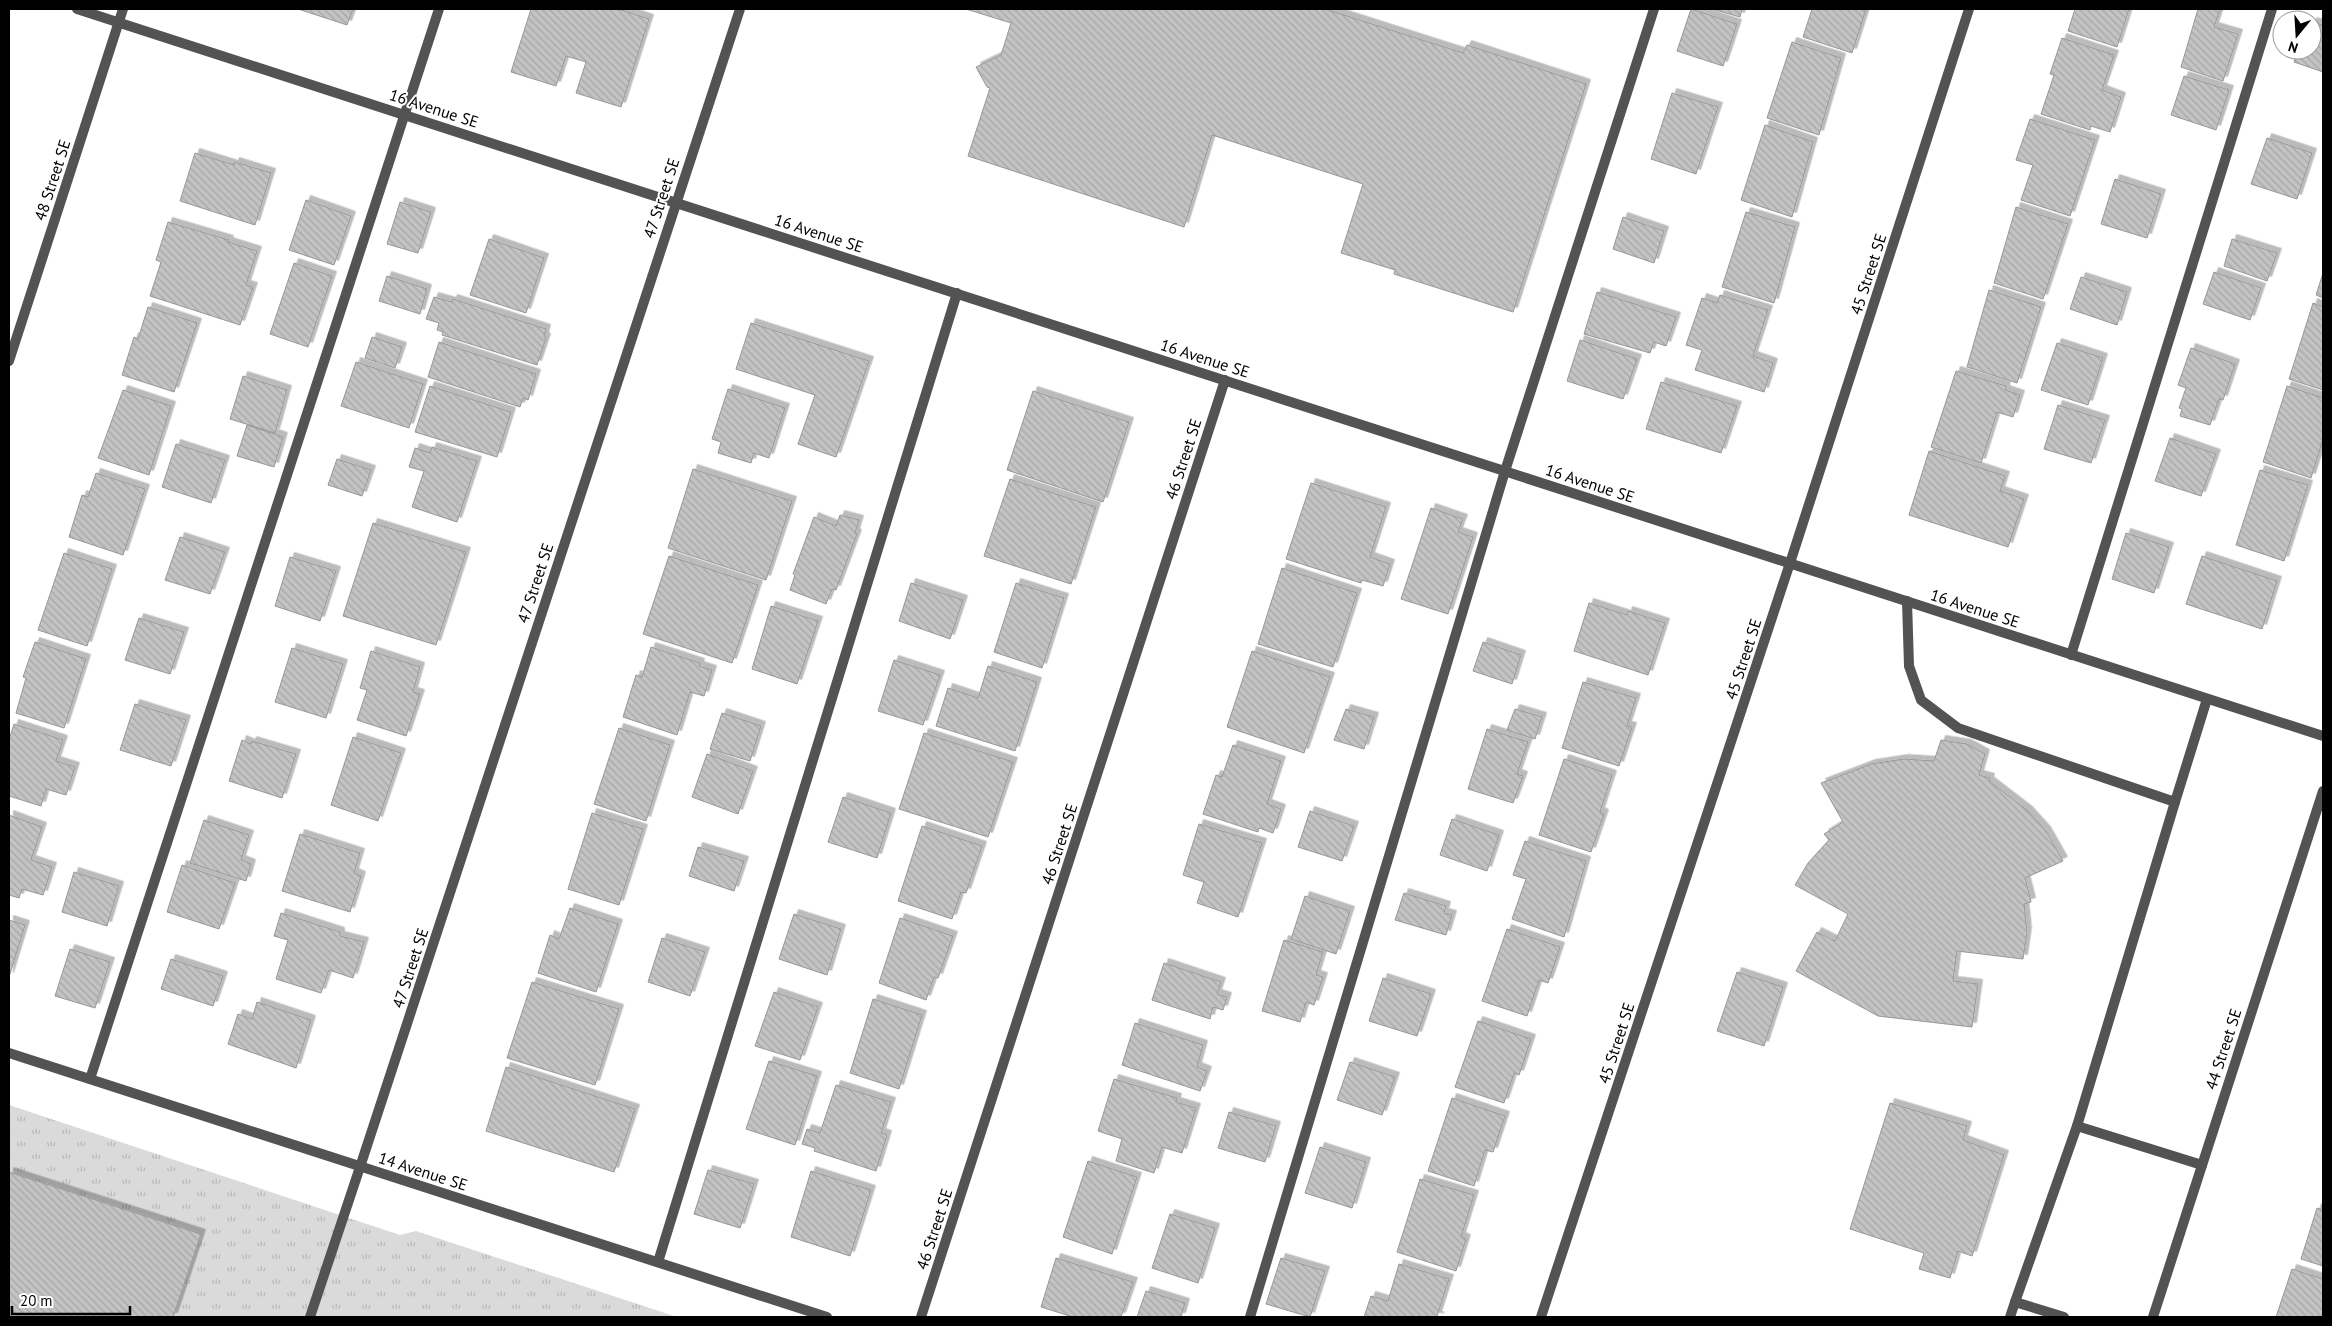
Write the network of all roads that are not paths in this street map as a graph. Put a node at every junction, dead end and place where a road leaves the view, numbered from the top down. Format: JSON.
{"nodes":[{"id":1,"x":77,"y":9,"type":"edge"},
{"id":2,"x":123,"y":9,"type":"edge"},
{"id":3,"x":440,"y":9,"type":"edge"},
{"id":4,"x":740,"y":9,"type":"edge"},
{"id":5,"x":1654,"y":9,"type":"edge"},
{"id":6,"x":1969,"y":9,"type":"edge"},
{"id":7,"x":2272,"y":9,"type":"edge"},
{"id":8,"x":119,"y":22,"type":"junction"},
{"id":9,"x":405,"y":115,"type":"junction"},
{"id":10,"x":675,"y":202,"type":"junction"},
{"id":11,"x":957,"y":293,"type":"junction"},
{"id":12,"x":9,"y":361,"type":"edge"},
{"id":13,"x":1225,"y":380,"type":"junction"},
{"id":14,"x":1505,"y":471,"type":"junction"},
{"id":15,"x":1790,"y":563,"type":"junction"},
{"id":16,"x":1907,"y":601,"type":"junction"},
{"id":17,"x":2071,"y":655,"type":"junction"},
{"id":18,"x":2207,"y":699,"type":"junction"},
{"id":19,"x":2323,"y":736,"type":"edge"},
{"id":20,"x":2323,"y":791,"type":"edge"},
{"id":21,"x":2175,"y":802,"type":"junction"},
{"id":22,"x":9,"y":1053,"type":"edge"},
{"id":23,"x":90,"y":1079,"type":"junction"},
{"id":24,"x":2077,"y":1126,"type":"junction"},
{"id":25,"x":2202,"y":1165,"type":"junction"},
{"id":26,"x":360,"y":1167,"type":"junction"},
{"id":27,"x":658,"y":1262,"type":"junction"},
{"id":28,"x":2015,"y":1302,"type":"junction"},
{"id":29,"x":310,"y":1317,"type":"edge"},
{"id":30,"x":827,"y":1317,"type":"edge"},
{"id":31,"x":921,"y":1317,"type":"edge"},
{"id":32,"x":1250,"y":1317,"type":"edge"},
{"id":33,"x":1542,"y":1317,"type":"edge"},
{"id":34,"x":2010,"y":1317,"type":"edge"},
{"id":35,"x":2064,"y":1317,"type":"edge"},
{"id":36,"x":2152,"y":1317,"type":"edge"}],
"edges":[{"from":1,"to":8,"type":"street","name":"16 Avenue SE"},
{"from":2,"to":8,"type":"street","name":"48 Street SE"},
{"from":3,"to":9,"type":"street"},
{"from":4,"to":10,"type":"street","name":"47 Street SE"},
{"from":5,"to":14,"type":"street"},
{"from":6,"to":15,"type":"street","name":"45 Street SE"},
{"from":7,"to":17,"type":"street"},
{"from":8,"to":9,"type":"street","name":"16 Avenue SE"},
{"from":8,"to":12,"type":"street","name":"48 Street SE"},
{"from":9,"to":10,"type":"street","name":"16 Avenue SE"},
{"from":9,"to":23,"type":"street"},
{"from":10,"to":11,"type":"street","name":"16 Avenue SE"},
{"from":10,"to":26,"type":"street","name":"47 Street SE"},
{"from":11,"to":13,"type":"street","name":"16 Avenue SE"},
{"from":11,"to":27,"type":"street"},
{"from":13,"to":14,"type":"street","name":"16 Avenue SE"},
{"from":13,"to":31,"type":"street","name":"46 Street SE"},
{"from":14,"to":15,"type":"street","name":"16 Avenue SE"},
{"from":14,"to":32,"type":"street"},
{"from":15,"to":16,"type":"street","name":"16 Avenue SE"},
{"from":15,"to":33,"type":"street","name":"45 Street SE"},
{"from":16,"to":17,"type":"street","name":"16 Avenue SE"},
{"from":16,"to":21,"type":"street"},
{"from":17,"to":18,"type":"street","name":"16 Avenue SE"},
{"from":18,"to":19,"type":"street","name":"16 Avenue SE"},
{"from":18,"to":21,"type":"street"},
{"from":20,"to":25,"type":"street","name":"44 Street SE"},
{"from":21,"to":24,"type":"street"},
{"from":22,"to":23,"type":"street","name":"14 Avenue SE"},
{"from":23,"to":26,"type":"street","name":"14 Avenue SE"},
{"from":24,"to":25,"type":"street"},
{"from":24,"to":28,"type":"street"},
{"from":25,"to":36,"type":"street","name":"44 Street SE"},
{"from":26,"to":27,"type":"street","name":"14 Avenue SE"},
{"from":26,"to":29,"type":"street","name":"47 Street SE"},
{"from":27,"to":30,"type":"street","name":"14 Avenue SE"},
{"from":28,"to":34,"type":"street"},
{"from":28,"to":35,"type":"street"}]}
